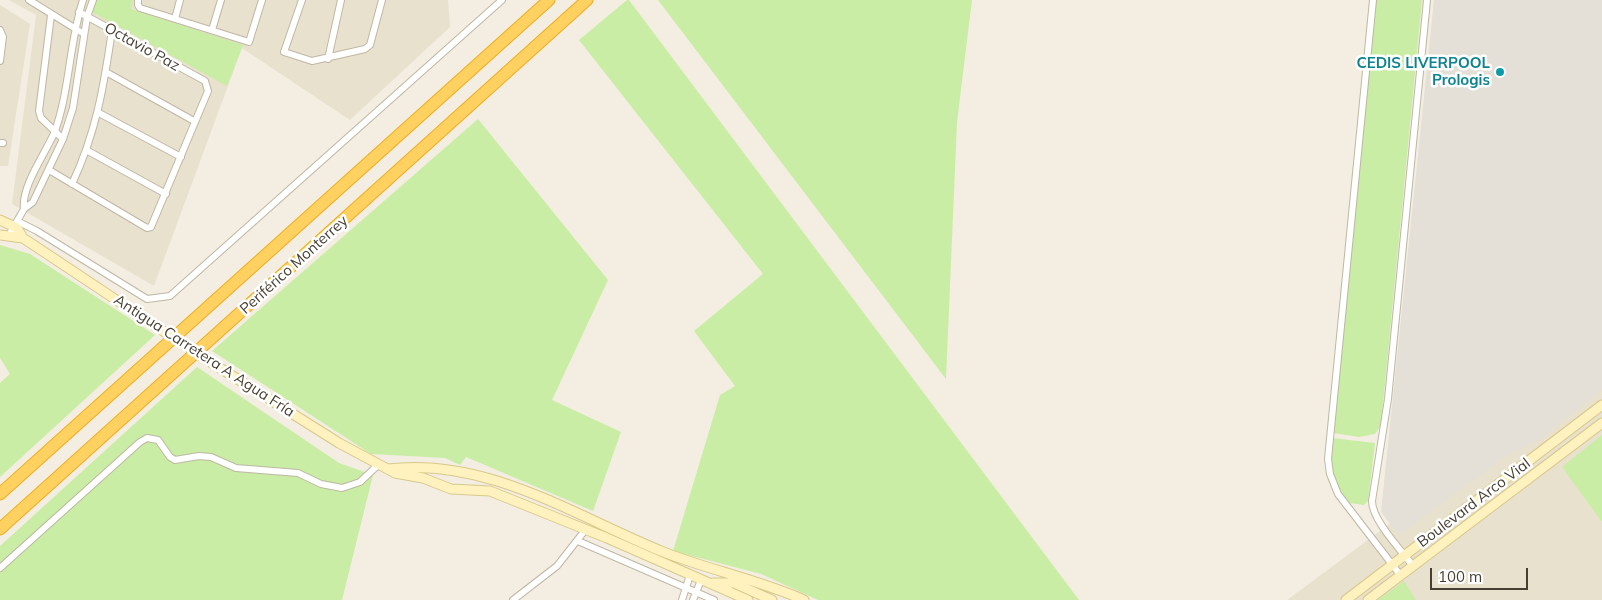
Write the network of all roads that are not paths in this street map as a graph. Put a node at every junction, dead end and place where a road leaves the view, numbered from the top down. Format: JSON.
{"nodes":[{"id":1,"x":29,"y":0,"type":"edge"},
{"id":2,"x":83,"y":0,"type":"edge"},
{"id":3,"x":94,"y":0,"type":"edge"},
{"id":4,"x":180,"y":0,"type":"edge"},
{"id":5,"x":221,"y":0,"type":"edge"},
{"id":6,"x":262,"y":0,"type":"edge"},
{"id":7,"x":302,"y":0,"type":"edge"},
{"id":8,"x":341,"y":0,"type":"edge"},
{"id":9,"x":382,"y":0,"type":"edge"},
{"id":10,"x":502,"y":0,"type":"edge"},
{"id":11,"x":549,"y":0,"type":"edge"},
{"id":12,"x":587,"y":0,"type":"edge"},
{"id":13,"x":1373,"y":0,"type":"edge"},
{"id":14,"x":1427,"y":0,"type":"edge"},
{"id":15,"x":138,"y":1,"type":"edge"},
{"id":16,"x":79,"y":12,"type":"junction"},
{"id":17,"x":51,"y":15,"type":"junction"},
{"id":18,"x":87,"y":16,"type":"junction"},
{"id":19,"x":175,"y":19,"type":"junction"},
{"id":20,"x":0,"y":30,"type":"edge"},
{"id":21,"x":75,"y":30,"type":"junction"},
{"id":22,"x":112,"y":30,"type":"junction"},
{"id":23,"x":212,"y":30,"type":"junction"},
{"id":24,"x":84,"y":34,"type":"junction"},
{"id":25,"x":328,"y":59,"type":"junction"},
{"id":26,"x":0,"y":61,"type":"edge"},
{"id":27,"x":106,"y":72,"type":"junction"},
{"id":28,"x":99,"y":112,"type":"junction"},
{"id":29,"x":194,"y":121,"type":"junction"},
{"id":30,"x":54,"y":133,"type":"junction"},
{"id":31,"x":63,"y":139,"type":"junction"},
{"id":32,"x":88,"y":150,"type":"junction"},
{"id":33,"x":181,"y":157,"type":"junction"},
{"id":34,"x":49,"y":170,"type":"junction"},
{"id":35,"x":72,"y":184,"type":"junction"},
{"id":36,"x":166,"y":194,"type":"junction"},
{"id":37,"x":24,"y":209,"type":"junction"},
{"id":38,"x":0,"y":220,"type":"edge"},
{"id":39,"x":16,"y":224,"type":"junction"},
{"id":40,"x":4,"y":236,"type":"edge"},
{"id":41,"x":23,"y":238,"type":"junction"},
{"id":42,"x":1602,"y":405,"type":"edge"},
{"id":43,"x":1602,"y":423,"type":"edge"},
{"id":44,"x":1568,"y":432,"type":"junction"},
{"id":45,"x":1576,"y":442,"type":"junction"},
{"id":46,"x":378,"y":464,"type":"junction"},
{"id":47,"x":388,"y":469,"type":"junction"},
{"id":48,"x":0,"y":494,"type":"edge"},
{"id":49,"x":0,"y":529,"type":"edge"},
{"id":50,"x":586,"y":530,"type":"junction"},
{"id":51,"x":578,"y":541,"type":"junction"},
{"id":52,"x":1404,"y":555,"type":"junction"},
{"id":53,"x":1392,"y":565,"type":"junction"},
{"id":54,"x":1413,"y":566,"type":"junction"},
{"id":55,"x":0,"y":568,"type":"edge"},
{"id":56,"x":690,"y":575,"type":"junction"},
{"id":57,"x":1400,"y":576,"type":"junction"},
{"id":58,"x":709,"y":583,"type":"junction"},
{"id":59,"x":686,"y":588,"type":"junction"},
{"id":60,"x":696,"y":592,"type":"junction"},
{"id":61,"x":705,"y":598,"type":"edge"},
{"id":62,"x":513,"y":600,"type":"edge"},
{"id":63,"x":682,"y":600,"type":"edge"},
{"id":64,"x":693,"y":600,"type":"edge"},
{"id":65,"x":713,"y":600,"type":"edge"},
{"id":66,"x":748,"y":600,"type":"edge"},
{"id":67,"x":772,"y":600,"type":"edge"},
{"id":68,"x":804,"y":600,"type":"edge"},
{"id":69,"x":1346,"y":600,"type":"edge"},
{"id":70,"x":1368,"y":600,"type":"edge"}],
"edges":[{"from":1,"to":17,"type":"street"},
{"from":2,"to":16,"type":"street"},
{"from":3,"to":18,"type":"street"},
{"from":4,"to":19,"type":"street"},
{"from":5,"to":23,"type":"street"},
{"from":6,"to":23,"type":"street"},
{"from":7,"to":25,"type":"street"},
{"from":8,"to":25,"type":"street"},
{"from":9,"to":25,"type":"street"},
{"from":10,"to":39,"type":"street"},
{"from":11,"to":48,"type":"highway","name":"Periférico Monterrey"},
{"from":12,"to":49,"type":"highway","name":"Periférico Monterrey"},
{"from":13,"to":53,"type":"street"},
{"from":14,"to":52,"type":"street"},
{"from":15,"to":19,"type":"street"},
{"from":16,"to":18,"type":"street","name":"Octavio Paz"},
{"from":16,"to":21,"type":"street"},
{"from":17,"to":21,"type":"street"},
{"from":17,"to":30,"type":"street"},
{"from":18,"to":22,"type":"street","name":"Octavio Paz"},
{"from":18,"to":24,"type":"street"},
{"from":19,"to":23,"type":"street"},
{"from":20,"to":26,"type":"street"},
{"from":21,"to":24,"type":"street"},
{"from":21,"to":30,"type":"street"},
{"from":22,"to":27,"type":"street"},
{"from":22,"to":29,"type":"street","name":"Octavio Paz"},
{"from":24,"to":31,"type":"street"},
{"from":27,"to":28,"type":"street"},
{"from":27,"to":29,"type":"street"},
{"from":28,"to":32,"type":"street"},
{"from":28,"to":33,"type":"street"},
{"from":29,"to":33,"type":"street"},
{"from":30,"to":31,"type":"street"},
{"from":30,"to":37,"type":"street"},
{"from":31,"to":34,"type":"street"},
{"from":32,"to":35,"type":"street"},
{"from":32,"to":36,"type":"street"},
{"from":33,"to":36,"type":"street"},
{"from":34,"to":35,"type":"street"},
{"from":34,"to":37,"type":"street"},
{"from":35,"to":36,"type":"street"},
{"from":37,"to":39,"type":"street"},
{"from":38,"to":39,"type":"street","name":"Antigua Carretera A Agua Fría"},
{"from":39,"to":40,"type":"street"},
{"from":39,"to":41,"type":"street","name":"Antigua Carretera A Agua Fría"},
{"from":40,"to":41,"type":"street","name":"Antigua Carretera A Agua Fría"},
{"from":41,"to":46,"type":"street","name":"Antigua Carretera A Agua Fría","bridge":true},
{"from":42,"to":44,"type":"street","name":"Boulevard Arco Vial"},
{"from":43,"to":45,"type":"street","name":"Boulevard Arco Vial"},
{"from":44,"to":45,"type":"street"},
{"from":44,"to":52,"type":"street","name":"Boulevard Arco Vial"},
{"from":45,"to":54,"type":"street","name":"Boulevard Arco Vial"},
{"from":46,"to":47,"type":"street","name":"Antigua Carretera A Agua Fría"},
{"from":46,"to":55,"type":"street"},
{"from":47,"to":50,"type":"street","name":"Antigua Carretera A Agua Fría"},
{"from":47,"to":68,"type":"street","name":"Antigua Carretera A Agua Fría"},
{"from":50,"to":51,"type":"street"},
{"from":50,"to":56,"type":"street","name":"Antigua Carretera A Agua Fría"},
{"from":51,"to":59,"type":"street"},
{"from":51,"to":62,"type":"street"},
{"from":52,"to":53,"type":"street","name":"Boulevard Arco Vial"},
{"from":52,"to":54,"type":"street"},
{"from":53,"to":57,"type":"street"},
{"from":53,"to":69,"type":"street","name":"Boulevard Arco Vial"},
{"from":54,"to":57,"type":"street","name":"Boulevard Arco Vial"},
{"from":56,"to":58,"type":"street","name":"Antigua Carretera A Agua Fría"},
{"from":56,"to":59,"type":"street"},
{"from":57,"to":70,"type":"street","name":"Boulevard Arco Vial"},
{"from":58,"to":60,"type":"street"},
{"from":58,"to":61,"type":"street"},
{"from":58,"to":65,"type":"street"},
{"from":58,"to":66,"type":"street","name":"Antigua Carretera A Agua Fría"},
{"from":58,"to":67,"type":"street"},
{"from":59,"to":60,"type":"street"},
{"from":59,"to":63,"type":"street"},
{"from":60,"to":61,"type":"street"},
{"from":60,"to":64,"type":"street"},
{"from":61,"to":65,"type":"street"}]}
